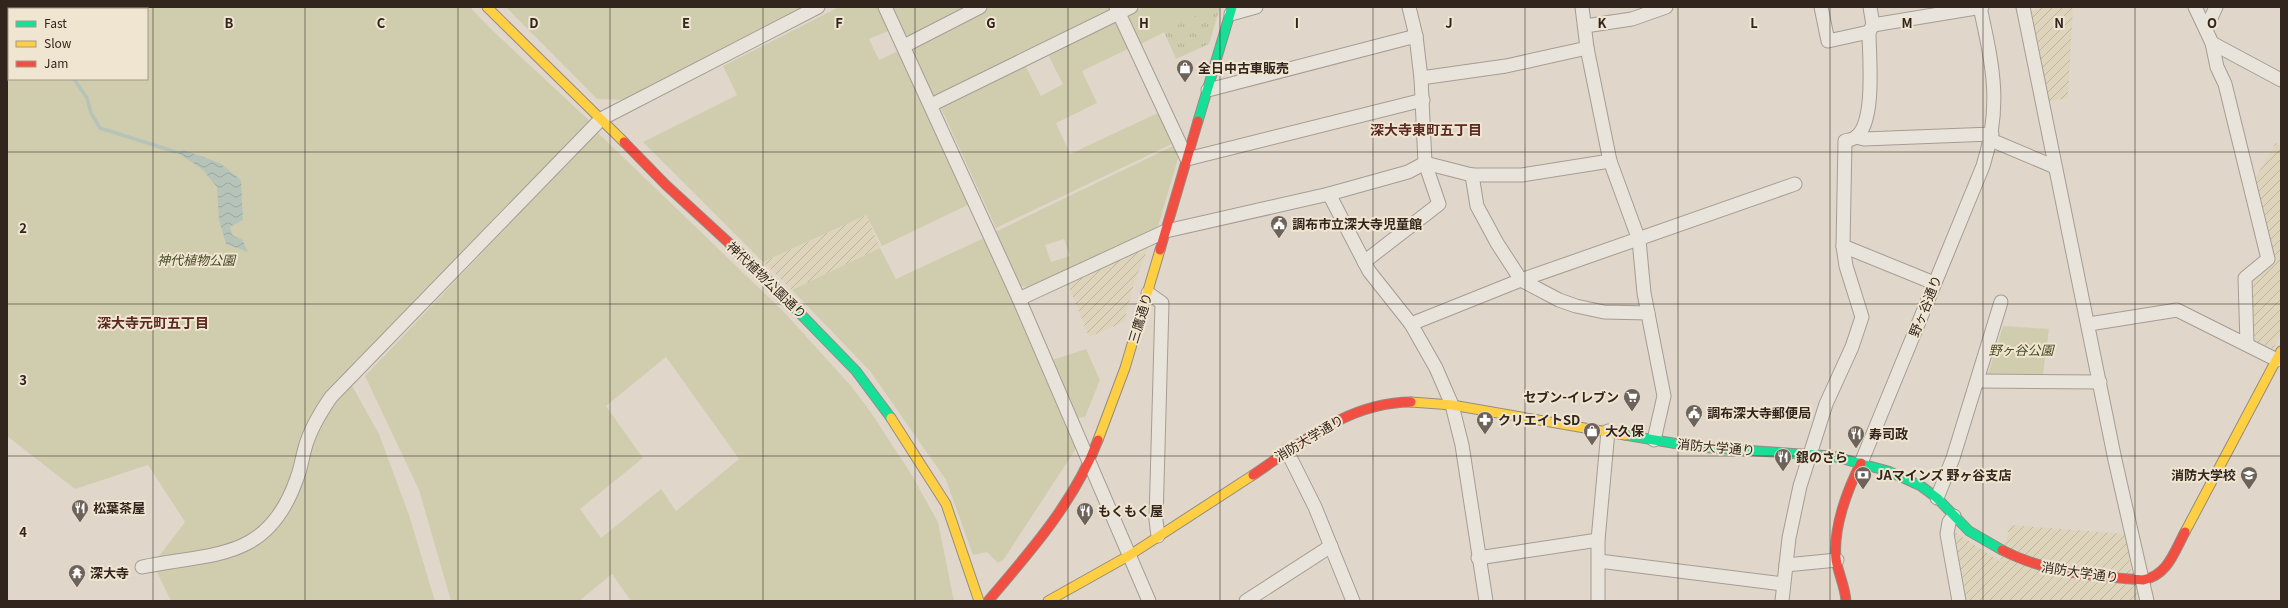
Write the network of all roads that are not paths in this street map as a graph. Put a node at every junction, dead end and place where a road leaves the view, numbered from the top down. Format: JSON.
{"nodes":[{"id":1,"x":486,"y":7,"type":"edge"},
{"id":2,"x":818,"y":7,"type":"edge"},
{"id":3,"x":885,"y":7,"type":"edge"},
{"id":4,"x":980,"y":7,"type":"edge"},
{"id":5,"x":1131,"y":7,"type":"edge"},
{"id":6,"x":1256,"y":7,"type":"edge"},
{"id":7,"x":1409,"y":7,"type":"edge"},
{"id":8,"x":1582,"y":7,"type":"edge"},
{"id":9,"x":1666,"y":7,"type":"edge"},
{"id":10,"x":1821,"y":7,"type":"edge"},
{"id":11,"x":1870,"y":7,"type":"edge"},
{"id":12,"x":1981,"y":7,"type":"edge"},
{"id":13,"x":2023,"y":7,"type":"edge"},
{"id":14,"x":2195,"y":7,"type":"edge"},
{"id":15,"x":2216,"y":7,"type":"edge"},
{"id":16,"x":1118,"y":10,"type":"edge"},
{"id":17,"x":1231,"y":10,"type":"edge"},
{"id":18,"x":1585,"y":26,"type":"junction"},
{"id":19,"x":1871,"y":28,"type":"junction"},
{"id":20,"x":2206,"y":29,"type":"junction"},
{"id":21,"x":1416,"y":36,"type":"junction"},
{"id":22,"x":2212,"y":42,"type":"junction"},
{"id":23,"x":904,"y":46,"type":"junction"},
{"id":24,"x":1587,"y":48,"type":"junction"},
{"id":25,"x":1421,"y":78,"type":"junction"},
{"id":26,"x":2281,"y":80,"type":"edge"},
{"id":27,"x":1208,"y":90,"type":"junction"},
{"id":28,"x":1423,"y":100,"type":"junction"},
{"id":29,"x":932,"y":105,"type":"junction"},
{"id":30,"x":601,"y":118,"type":"junction"},
{"id":31,"x":1856,"y":137,"type":"junction"},
{"id":32,"x":1992,"y":137,"type":"junction"},
{"id":33,"x":1187,"y":159,"type":"junction"},
{"id":34,"x":1610,"y":161,"type":"junction"},
{"id":35,"x":1425,"y":164,"type":"junction"},
{"id":36,"x":2055,"y":167,"type":"junction"},
{"id":37,"x":1472,"y":175,"type":"junction"},
{"id":38,"x":1795,"y":184,"type":"dead end"},
{"id":39,"x":1329,"y":194,"type":"junction"},
{"id":40,"x":1166,"y":231,"type":"junction"},
{"id":41,"x":1639,"y":240,"type":"junction"},
{"id":42,"x":1844,"y":246,"type":"junction"},
{"id":43,"x":1364,"y":262,"type":"junction"},
{"id":44,"x":1521,"y":280,"type":"junction"},
{"id":45,"x":1934,"y":283,"type":"junction"},
{"id":46,"x":1148,"y":292,"type":"junction"},
{"id":47,"x":1019,"y":299,"type":"junction"},
{"id":48,"x":2001,"y":302,"type":"dead end"},
{"id":49,"x":1648,"y":314,"type":"junction"},
{"id":50,"x":1411,"y":324,"type":"junction"},
{"id":51,"x":2089,"y":324,"type":"junction"},
{"id":52,"x":2247,"y":344,"type":"junction"},
{"id":53,"x":2280,"y":358,"type":"edge"},
{"id":54,"x":1978,"y":381,"type":"junction"},
{"id":55,"x":2100,"y":382,"type":"junction"},
{"id":56,"x":1452,"y":405,"type":"junction"},
{"id":57,"x":1608,"y":431,"type":"junction"},
{"id":58,"x":1654,"y":440,"type":"junction"},
{"id":59,"x":1286,"y":451,"type":"junction"},
{"id":60,"x":1811,"y":454,"type":"junction"},
{"id":61,"x":1090,"y":461,"type":"junction"},
{"id":62,"x":1861,"y":463,"type":"junction"},
{"id":63,"x":1937,"y":498,"type":"junction"},
{"id":64,"x":1951,"y":519,"type":"junction"},
{"id":65,"x":1158,"y":536,"type":"junction"},
{"id":66,"x":1598,"y":540,"type":"junction"},
{"id":67,"x":1331,"y":546,"type":"junction"},
{"id":68,"x":1130,"y":555,"type":"junction"},
{"id":69,"x":1478,"y":558,"type":"junction"},
{"id":70,"x":1837,"y":560,"type":"junction"},
{"id":71,"x":1598,"y":561,"type":"junction"},
{"id":72,"x":1786,"y":565,"type":"junction"},
{"id":73,"x":142,"y":568,"type":"dead end"},
{"id":74,"x":2143,"y":580,"type":"junction"},
{"id":75,"x":1783,"y":584,"type":"junction"},
{"id":76,"x":979,"y":601,"type":"edge"},
{"id":77,"x":988,"y":601,"type":"edge"},
{"id":78,"x":1048,"y":601,"type":"edge"},
{"id":79,"x":1149,"y":601,"type":"edge"},
{"id":80,"x":1246,"y":601,"type":"edge"},
{"id":81,"x":1353,"y":601,"type":"edge"},
{"id":82,"x":1486,"y":601,"type":"edge"},
{"id":83,"x":1598,"y":601,"type":"edge"},
{"id":84,"x":1782,"y":601,"type":"edge"},
{"id":85,"x":1846,"y":601,"type":"edge"},
{"id":86,"x":1959,"y":601,"type":"edge"},
{"id":87,"x":2147,"y":601,"type":"edge"}],
"edges":[{"from":1,"to":30,"type":"street","name":"神代植物公園通り"},
{"from":2,"to":30,"type":"street"},
{"from":3,"to":23,"type":"street"},
{"from":4,"to":23,"type":"street"},
{"from":5,"to":16,"type":"street"},
{"from":6,"to":17,"type":"street"},
{"from":7,"to":21,"type":"street"},
{"from":8,"to":18,"type":"street"},
{"from":9,"to":18,"type":"street"},
{"from":10,"to":19,"type":"street"},
{"from":11,"to":19,"type":"street"},
{"from":12,"to":19,"type":"street"},
{"from":12,"to":32,"type":"street","name":"野ヶ谷通り"},
{"from":13,"to":36,"type":"street"},
{"from":14,"to":20,"type":"street"},
{"from":15,"to":20,"type":"street"},
{"from":16,"to":29,"type":"street"},
{"from":16,"to":33,"type":"street"},
{"from":17,"to":27,"type":"street","name":"三鷹通り"},
{"from":18,"to":24,"type":"street"},
{"from":19,"to":31,"type":"street"},
{"from":20,"to":22,"type":"street"},
{"from":21,"to":25,"type":"street"},
{"from":21,"to":27,"type":"street"},
{"from":22,"to":26,"type":"street"},
{"from":22,"to":52,"type":"street"},
{"from":23,"to":29,"type":"street"},
{"from":24,"to":25,"type":"street"},
{"from":24,"to":34,"type":"street"},
{"from":25,"to":28,"type":"street"},
{"from":27,"to":33,"type":"street","name":"三鷹通り"},
{"from":28,"to":33,"type":"street"},
{"from":28,"to":35,"type":"street"},
{"from":29,"to":47,"type":"street"},
{"from":30,"to":73,"type":"street"},
{"from":30,"to":76,"type":"street","name":"神代植物公園通り"},
{"from":31,"to":32,"type":"street"},
{"from":31,"to":42,"type":"street"},
{"from":32,"to":36,"type":"street"},
{"from":32,"to":45,"type":"street","name":"野ヶ谷通り"},
{"from":33,"to":40,"type":"street","name":"三鷹通り"},
{"from":34,"to":37,"type":"street"},
{"from":34,"to":41,"type":"street"},
{"from":35,"to":37,"type":"street"},
{"from":35,"to":39,"type":"street"},
{"from":35,"to":43,"type":"street"},
{"from":36,"to":51,"type":"street"},
{"from":37,"to":44,"type":"street"},
{"from":38,"to":41,"type":"street"},
{"from":39,"to":40,"type":"street"},
{"from":39,"to":43,"type":"street"},
{"from":40,"to":46,"type":"street","name":"三鷹通り"},
{"from":40,"to":47,"type":"street"},
{"from":41,"to":44,"type":"street"},
{"from":41,"to":49,"type":"street"},
{"from":42,"to":45,"type":"street"},
{"from":42,"to":60,"type":"street"},
{"from":43,"to":50,"type":"street"},
{"from":44,"to":49,"type":"street"},
{"from":44,"to":50,"type":"street"},
{"from":45,"to":62,"type":"street","name":"野ヶ谷通り"},
{"from":46,"to":61,"type":"street","name":"三鷹通り"},
{"from":46,"to":65,"type":"street"},
{"from":47,"to":61,"type":"street"},
{"from":48,"to":54,"type":"street"},
{"from":49,"to":58,"type":"street"},
{"from":50,"to":56,"type":"street"},
{"from":51,"to":52,"type":"street"},
{"from":51,"to":55,"type":"street"},
{"from":52,"to":53,"type":"street"},
{"from":53,"to":74,"type":"street","name":"消防大学通り"},
{"from":54,"to":55,"type":"street"},
{"from":54,"to":63,"type":"street"},
{"from":55,"to":74,"type":"street"},
{"from":56,"to":57,"type":"street","name":"消防大学通り"},
{"from":56,"to":59,"type":"street","name":"消防大学通り"},
{"from":56,"to":69,"type":"street"},
{"from":57,"to":58,"type":"street","name":"消防大学通り"},
{"from":57,"to":66,"type":"street"},
{"from":58,"to":60,"type":"street","name":"消防大学通り"},
{"from":59,"to":65,"type":"street","name":"消防大学通り"},
{"from":59,"to":67,"type":"street"},
{"from":60,"to":62,"type":"street","name":"消防大学通り"},
{"from":60,"to":72,"type":"street"},
{"from":61,"to":68,"type":"street"},
{"from":61,"to":77,"type":"street","name":"三鷹通り"},
{"from":62,"to":63,"type":"street","name":"消防大学通り"},
{"from":62,"to":70,"type":"street","name":"野ヶ谷通り"},
{"from":63,"to":64,"type":"street","name":"消防大学通り"},
{"from":64,"to":74,"type":"street","name":"消防大学通り"},
{"from":64,"to":86,"type":"street"},
{"from":65,"to":68,"type":"street","name":"消防大学通り"},
{"from":66,"to":69,"type":"street"},
{"from":66,"to":71,"type":"street"},
{"from":67,"to":80,"type":"street"},
{"from":67,"to":81,"type":"street"},
{"from":68,"to":78,"type":"street","name":"消防大学通り"},
{"from":68,"to":79,"type":"street"},
{"from":69,"to":82,"type":"street"},
{"from":70,"to":72,"type":"street"},
{"from":70,"to":85,"type":"street","name":"野ヶ谷通り"},
{"from":71,"to":75,"type":"street"},
{"from":71,"to":83,"type":"street"},
{"from":72,"to":75,"type":"street"},
{"from":74,"to":87,"type":"street"},
{"from":75,"to":84,"type":"street"}]}
